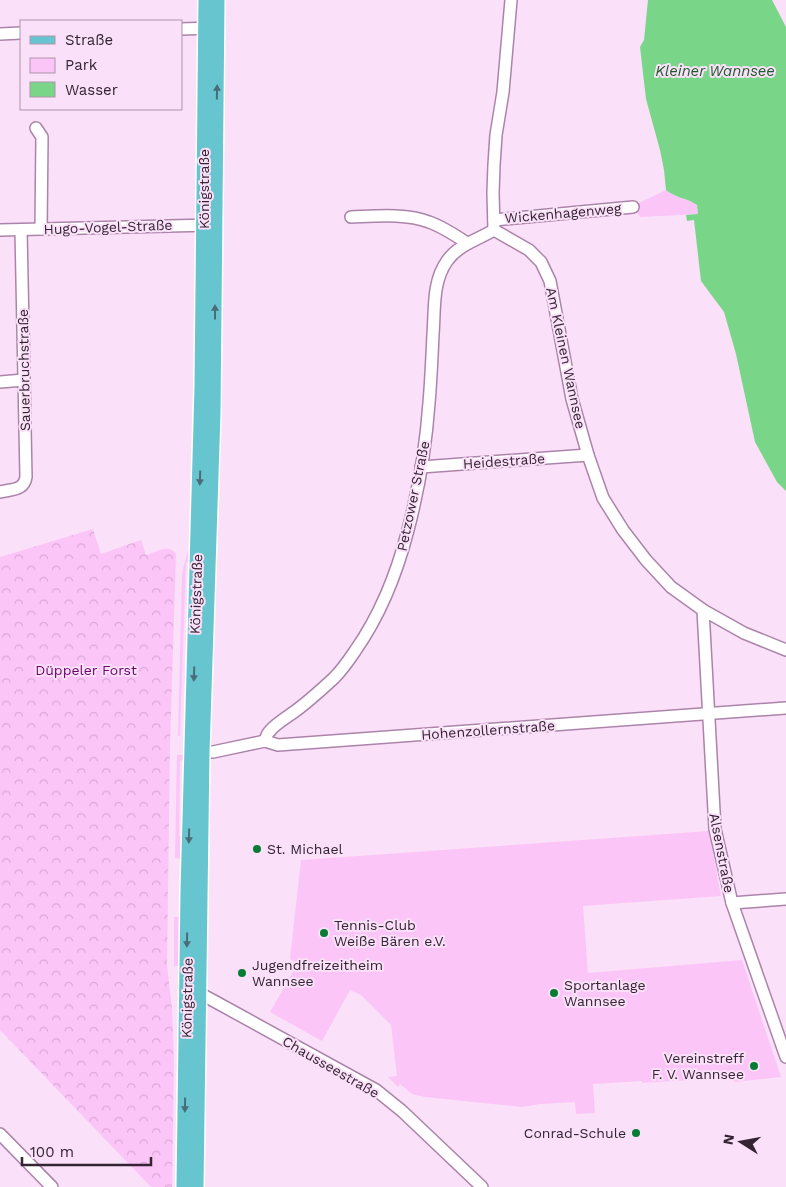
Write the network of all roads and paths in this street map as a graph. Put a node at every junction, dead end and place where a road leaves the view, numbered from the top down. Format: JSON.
{"nodes":[{"id":1,"x":206,"y":0,"type":"edge"},
{"id":2,"x":218,"y":0,"type":"edge"},
{"id":3,"x":511,"y":0,"type":"edge"},
{"id":4,"x":211,"y":28,"type":"junction"},
{"id":5,"x":182,"y":29,"type":"edge"},
{"id":6,"x":20,"y":33,"type":"edge"},
{"id":7,"x":0,"y":34,"type":"edge"},
{"id":8,"x":36,"y":128,"type":"dead end"},
{"id":9,"x":633,"y":207,"type":"dead end"},
{"id":10,"x":351,"y":217,"type":"dead end"},
{"id":11,"x":210,"y":225,"type":"junction"},
{"id":12,"x":494,"y":225,"type":"junction"},
{"id":13,"x":41,"y":229,"type":"junction"},
{"id":14,"x":0,"y":230,"type":"edge"},
{"id":15,"x":21,"y":230,"type":"junction"},
{"id":16,"x":467,"y":243,"type":"junction"},
{"id":17,"x":24,"y":380,"type":"junction"},
{"id":18,"x":0,"y":382,"type":"edge"},
{"id":19,"x":588,"y":455,"type":"junction"},
{"id":20,"x":421,"y":467,"type":"junction"},
{"id":21,"x":0,"y":492,"type":"edge"},
{"id":22,"x":703,"y":610,"type":"junction"},
{"id":23,"x":786,"y":650,"type":"edge"},
{"id":24,"x":786,"y":708,"type":"edge"},
{"id":25,"x":708,"y":714,"type":"junction"},
{"id":26,"x":265,"y":741,"type":"junction"},
{"id":27,"x":197,"y":752,"type":"junction"},
{"id":28,"x":786,"y":899,"type":"edge"},
{"id":29,"x":732,"y":903,"type":"junction"},
{"id":30,"x":193,"y":992,"type":"junction"},
{"id":31,"x":786,"y":1057,"type":"edge"},
{"id":32,"x":0,"y":1134,"type":"edge"},
{"id":33,"x":52,"y":1187,"type":"edge"},
{"id":34,"x":184,"y":1187,"type":"edge"},
{"id":35,"x":196,"y":1187,"type":"edge"},
{"id":36,"x":482,"y":1187,"type":"edge"}],
"edges":[{"from":1,"to":4,"type":"main road","name":"Königstraße"},
{"from":2,"to":4,"type":"main road","name":"Königstraße"},
{"from":3,"to":12,"type":"street"},
{"from":4,"to":5,"type":"street"},
{"from":4,"to":11,"type":"main road","name":"Königstraße"},
{"from":6,"to":7,"type":"street"},
{"from":8,"to":13,"type":"street"},
{"from":9,"to":12,"type":"street","name":"Wickenhagenweg"},
{"from":10,"to":16,"type":"street"},
{"from":11,"to":13,"type":"street","name":"Hugo-Vogel-Straße"},
{"from":11,"to":27,"type":"main road","name":"Königstraße"},
{"from":12,"to":16,"type":"street","name":"Petzower Straße"},
{"from":12,"to":19,"type":"street","name":"Am Kleinen Wannsee"},
{"from":13,"to":15,"type":"street","name":"Hugo-Vogel-Straße"},
{"from":14,"to":15,"type":"street","name":"Hugo-Vogel-Straße"},
{"from":15,"to":17,"type":"street","name":"Sauerbruchstraße"},
{"from":16,"to":20,"type":"street","name":"Petzower Straße"},
{"from":17,"to":18,"type":"street"},
{"from":17,"to":21,"type":"street","name":"Sauerbruchstraße"},
{"from":19,"to":20,"type":"street","name":"Heidestraße"},
{"from":19,"to":22,"type":"street","name":"Am Kleinen Wannsee"},
{"from":20,"to":26,"type":"street","name":"Petzower Straße"},
{"from":22,"to":23,"type":"street","name":"Am Kleinen Wannsee"},
{"from":22,"to":25,"type":"street","name":"Alsenstraße"},
{"from":24,"to":25,"type":"street","name":"Hohenzollernstraße"},
{"from":25,"to":26,"type":"street","name":"Hohenzollernstraße"},
{"from":25,"to":29,"type":"street","name":"Alsenstraße"},
{"from":26,"to":27,"type":"street","name":"Hohenzollernstraße"},
{"from":27,"to":30,"type":"main road","name":"Königstraße"},
{"from":28,"to":29,"type":"street"},
{"from":29,"to":31,"type":"street","name":"Alsenstraße"},
{"from":30,"to":34,"type":"main road","name":"Königstraße","one_way":true},
{"from":30,"to":35,"type":"main road","name":"Königstraße"},
{"from":30,"to":36,"type":"street","name":"Chausseestraße"},
{"from":32,"to":33,"type":"street"}]}
